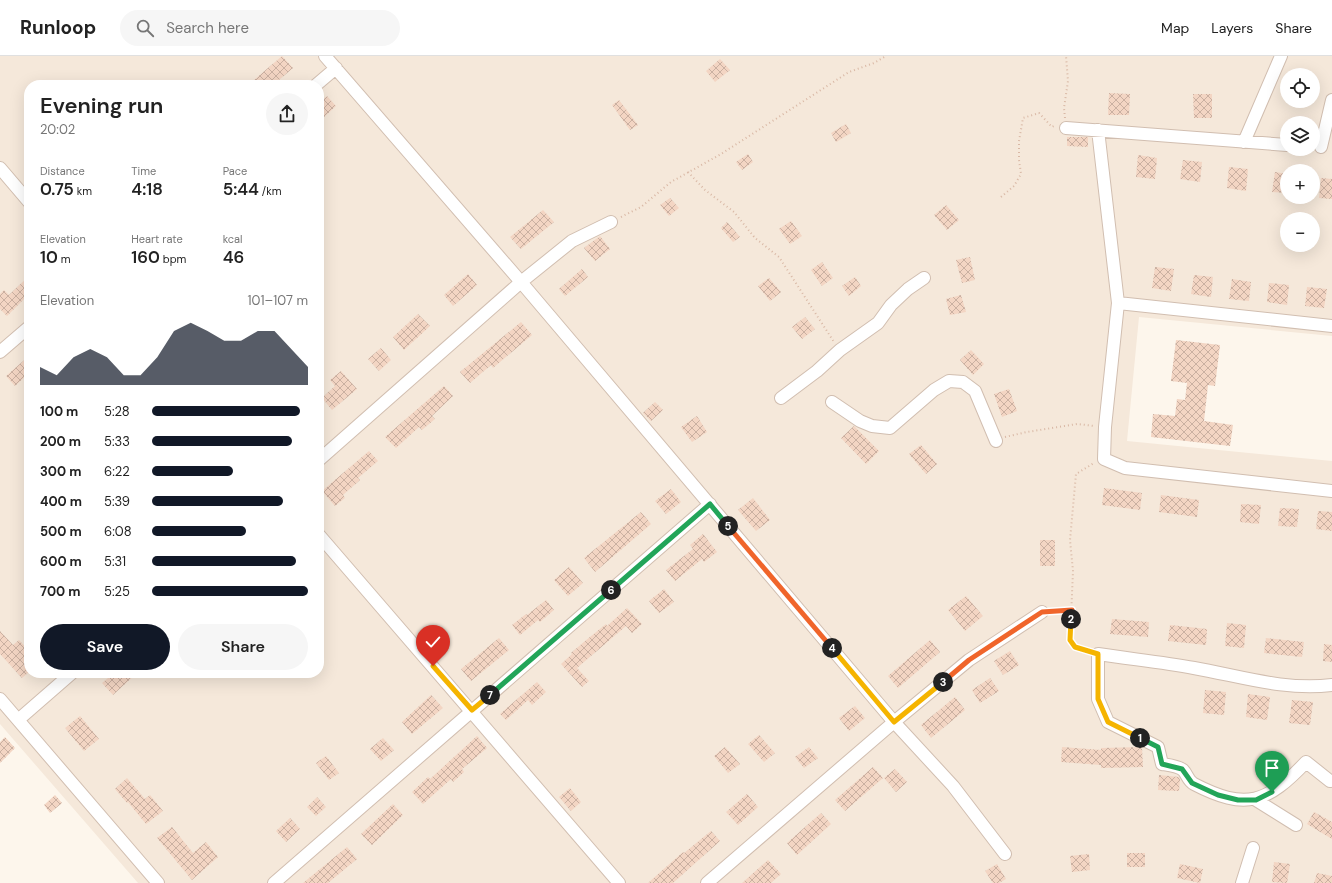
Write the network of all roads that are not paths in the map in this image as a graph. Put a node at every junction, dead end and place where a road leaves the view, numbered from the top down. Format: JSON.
{"nodes":[{"id":1,"x":325,"y":56,"type":"edge"},
{"id":2,"x":1281,"y":56,"type":"edge"},
{"id":3,"x":336,"y":68,"type":"junction"},
{"id":4,"x":322,"y":80,"type":"edge"},
{"id":5,"x":1332,"y":100,"type":"edge"},
{"id":6,"x":1066,"y":124,"type":"road end"},
{"id":7,"x":1098,"y":130,"type":"junction"},
{"id":8,"x":1244,"y":142,"type":"junction"},
{"id":9,"x":1280,"y":145,"type":"edge"},
{"id":10,"x":1322,"y":148,"type":"edge"},
{"id":11,"x":0,"y":168,"type":"edge"},
{"id":12,"x":24,"y":196,"type":"edge"},
{"id":13,"x":611,"y":222,"type":"road end"},
{"id":14,"x":924,"y":278,"type":"dead end"},
{"id":15,"x":521,"y":282,"type":"junction"},
{"id":16,"x":1118,"y":303,"type":"junction"},
{"id":17,"x":1332,"y":326,"type":"edge"},
{"id":18,"x":24,"y":331,"type":"edge"},
{"id":19,"x":0,"y":352,"type":"edge"},
{"id":20,"x":781,"y":398,"type":"dead end"},
{"id":21,"x":832,"y":402,"type":"dead end"},
{"id":22,"x":996,"y":441,"type":"road end"},
{"id":23,"x":324,"y":456,"type":"edge"},
{"id":24,"x":1332,"y":491,"type":"edge"},
{"id":25,"x":710,"y":504,"type":"junction"},
{"id":26,"x":324,"y":541,"type":"edge"},
{"id":27,"x":1042,"y":612,"type":"road end"},
{"id":28,"x":66,"y":678,"type":"edge"},
{"id":29,"x":1332,"y":685,"type":"edge"},
{"id":30,"x":0,"y":699,"type":"edge"},
{"id":31,"x":472,"y":710,"type":"junction"},
{"id":32,"x":18,"y":720,"type":"junction"},
{"id":33,"x":894,"y":722,"type":"junction"},
{"id":34,"x":1330,"y":781,"type":"dead end"},
{"id":35,"x":1256,"y":800,"type":"junction"},
{"id":36,"x":1296,"y":825,"type":"dead end"},
{"id":37,"x":1253,"y":848,"type":"dead end"},
{"id":38,"x":1005,"y":854,"type":"dead end"},
{"id":39,"x":158,"y":883,"type":"edge"},
{"id":40,"x":274,"y":883,"type":"edge"},
{"id":41,"x":619,"y":883,"type":"edge"},
{"id":42,"x":707,"y":883,"type":"edge"},
{"id":43,"x":1242,"y":883,"type":"edge"}],
"edges":[{"from":1,"to":3,"type":"street"},
{"from":2,"to":8,"type":"street"},
{"from":3,"to":4,"type":"street"},
{"from":3,"to":15,"type":"street"},
{"from":5,"to":10,"type":"street"},
{"from":6,"to":7,"type":"street"},
{"from":7,"to":8,"type":"street"},
{"from":7,"to":16,"type":"street"},
{"from":8,"to":9,"type":"street"},
{"from":11,"to":12,"type":"street"},
{"from":13,"to":15,"type":"street"},
{"from":14,"to":20,"type":"street"},
{"from":15,"to":23,"type":"street"},
{"from":15,"to":25,"type":"street"},
{"from":16,"to":17,"type":"street"},
{"from":16,"to":24,"type":"street"},
{"from":18,"to":19,"type":"street"},
{"from":21,"to":22,"type":"street"},
{"from":25,"to":31,"type":"street"},
{"from":25,"to":33,"type":"street"},
{"from":26,"to":31,"type":"street"},
{"from":27,"to":33,"type":"street"},
{"from":28,"to":32,"type":"street"},
{"from":29,"to":35,"type":"street"},
{"from":30,"to":32,"type":"street"},
{"from":31,"to":40,"type":"street"},
{"from":31,"to":41,"type":"street"},
{"from":32,"to":39,"type":"street"},
{"from":33,"to":38,"type":"street"},
{"from":33,"to":42,"type":"street"},
{"from":34,"to":35,"type":"street"},
{"from":35,"to":36,"type":"street"},
{"from":37,"to":43,"type":"street"}]}
